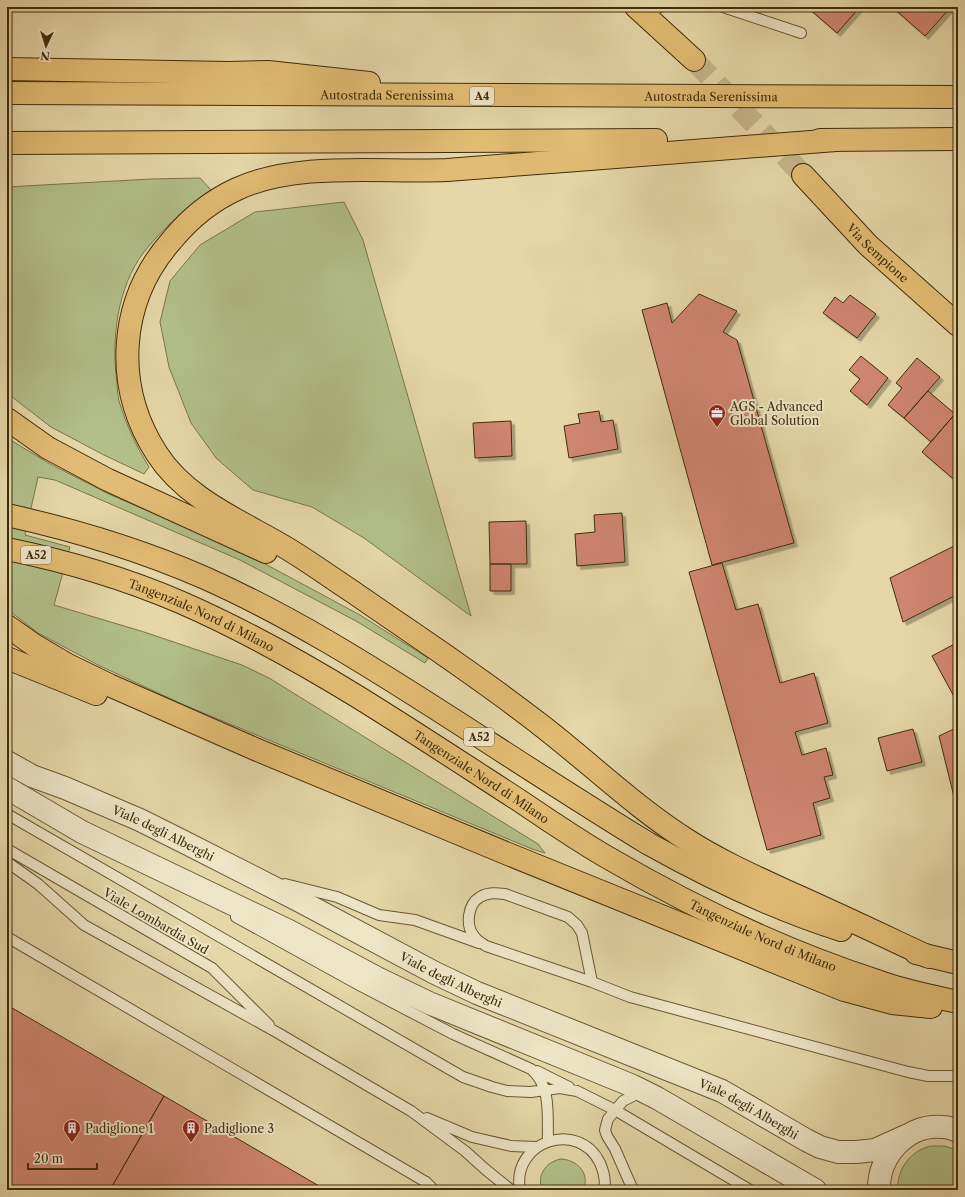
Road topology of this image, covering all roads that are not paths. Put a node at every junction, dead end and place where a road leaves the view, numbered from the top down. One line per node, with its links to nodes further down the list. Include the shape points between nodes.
1 (723, 7): 3 (lane)
2 (647, 10): 4 (main road)
3 (801, 33)
4 (694, 60)
5 (7, 69): 7 (main road, A4, via 268,72)
6 (7, 93): 7 (main road, Autostrada Serenissima / A4)
7 (484, 96): 8 (main road, Autostrada Serenissima / A4)
8 (958, 97)
9 (958, 139): 10 (main road)
10 (836, 140): 11 (main road); 18 (main road, via 445,170 318,171 279,176 252,183 211,203 195,215 168,244 153,263 140,289 131,318 128,342 127,362 133,400 157,454 181,482 199,496 286,547)
11 (7, 143)
12 (803, 175): 13 (main road, Via Sempione, via 868,245)
13 (958, 325)
14 (7, 419): 18 (main road, via 48,448 96,474 262,550 351,596)
15 (7, 515): 30 (main road, A52, via 109,542 150,556 253,601 345,651 604,817 693,869 786,910)
16 (7, 549): 33 (main road, Tangenziale Nord di Milano / A52, via 66,562 179,601 270,646 364,701 602,855 661,888 720,918 815,959 882,983)
17 (7, 626): 20 (main road, via 34,645 109,686)
18 (414, 634): 30 (main road, via 545,728 631,800 688,841 752,876)
19 (7, 658): 20 (main road, via 104,697)
20 (255, 750): 34 (main road, via 844,990 892,1003)
21 (7, 762): 27 (street, Viale degli Alberghi, via 32,776 140,820)
22 (7, 788): 24 (street)
23 (7, 814): 38 (lane, via 462,1077 507,1091)
24 (82, 832): 36 (lane, via 367,989 453,1034); 40 (street, via 289,931 429,1003 604,1073)
25 (7, 849): 35 (lane, Viale Lombardia Sud, via 212,968)
26 (7, 862): 35 (lane, Viale Lombardia Sud, via 38,884 84,926)
27 (251, 876): 29 (lane, via 337,897 379,915 415,920); 44 (street, Viale degli Alberghi, via 442,977 511,1008 722,1091 820,1147 838,1152 875,1150)
28 (7, 937): 48 (lane, via 426,1182)
29 (486, 946): 32 (lane); 32 (lane, via 470,930 471,907 480,897 487,894 505,894 568,917 577,925 582,933)
30 (929, 957): 31 (main road, A52)
31 (958, 963)
32 (592, 982): 37 (lane, via 630,997 908,1072 928,1076)
33 (958, 1002)
34 (958, 1010)
35 (278, 1033): 42 (lane, Viale Lombardia Sud)
36 (531, 1069): 38 (lane, via 538,1074); 39 (lane)
37 (958, 1076)
38 (545, 1090): 39 (lane, via 560,1088); 45 (lane)
39 (577, 1091): 41 (lane)
40 (657, 1098): 41 (lane, via 635,1095 623,1101); 53 (street)
41 (615, 1110): 51 (lane, via 608,1119 605,1130); 52 (lane)
42 (411, 1111): 46 (lane, Viale Lombardia Sud, via 472,1137 511,1146); 49 (lane, Viale Lombardia Sud, via 465,1151)
43 (953, 1128): 44 (street, Viale degli Alberghi, via 924,1128)
44 (906, 1136): 54 (street, via 893,1147 883,1164 878,1180)
45 (548, 1141): 46 (lane); 47 (lane, via 576,1141 588,1148 597,1157 603,1170)
46 (536, 1147): 50 (lane, via 521,1168)
47 (606, 1188)
48 (434, 1190)
49 (511, 1190)
50 (520, 1190)
51 (633, 1190)
52 (750, 1190)
53 (815, 1190)
54 (879, 1190)

